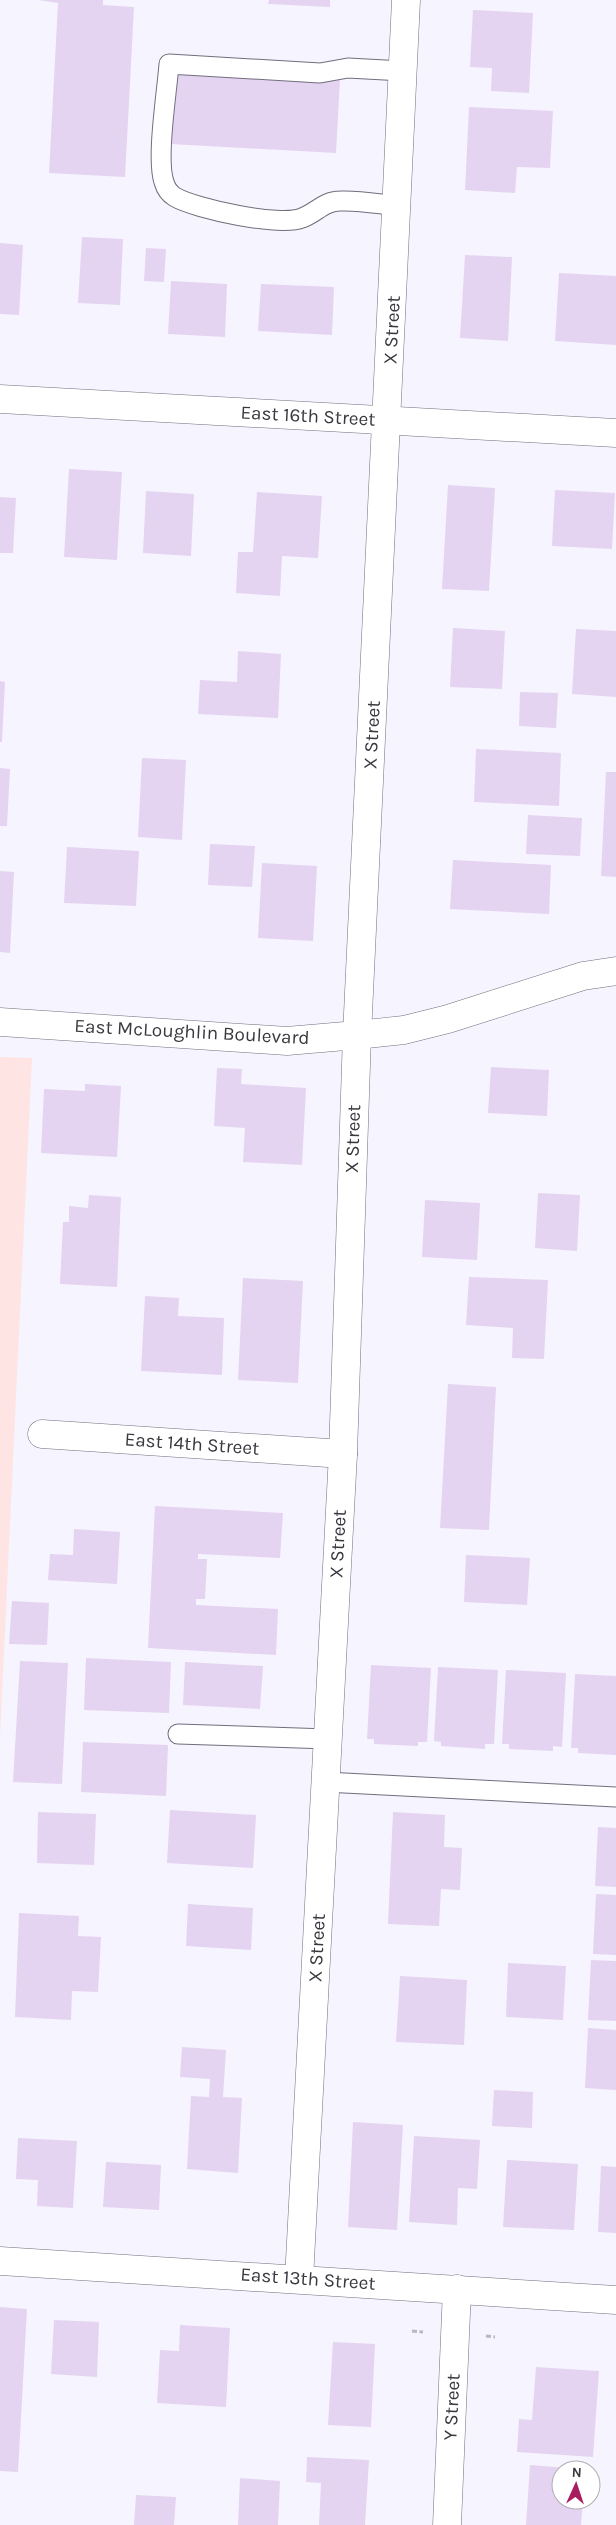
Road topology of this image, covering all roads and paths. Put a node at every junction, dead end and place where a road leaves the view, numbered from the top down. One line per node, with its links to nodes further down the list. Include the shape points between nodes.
1 (406, 0): 2 (street, X Street)
2 (403, 71): 3 (street, X Street); 3 (lane, via 348,68 320,73 169,64 161,162 163,180 174,196 238,216 285,220 302,218 325,204 338,201)
3 (397, 206): 5 (street, X Street)
4 (0, 400): 5 (street, East 16th Street)
5 (388, 421): 6 (street, East 16th Street); 9 (street, X Street)
6 (616, 433)
7 (616, 970): 9 (street, East McLoughlin Boulevard, via 583,976 404,1030)
8 (0, 1022): 9 (street, East McLoughlin Boulevard, via 288,1041)
9 (356, 1035): 11 (street, X Street)
10 (42, 1434): 11 (street, East 14th Street)
11 (343, 1454): 13 (street, X Street)
12 (178, 1734): 13 (lane)
13 (328, 1739): 14 (street, X Street)
14 (325, 1782): 15 (lane); 17 (street, X Street)
15 (616, 1797)
16 (0, 2261): 17 (street, East 13th Street)
17 (299, 2278): 18 (street, East 13th Street)
18 (457, 2289): 19 (street, East 13th Street); 22 (street, Y Street)
19 (616, 2300)
20 (412, 2331): 21 (path)
21 (424, 2332)
22 (447, 2525)

